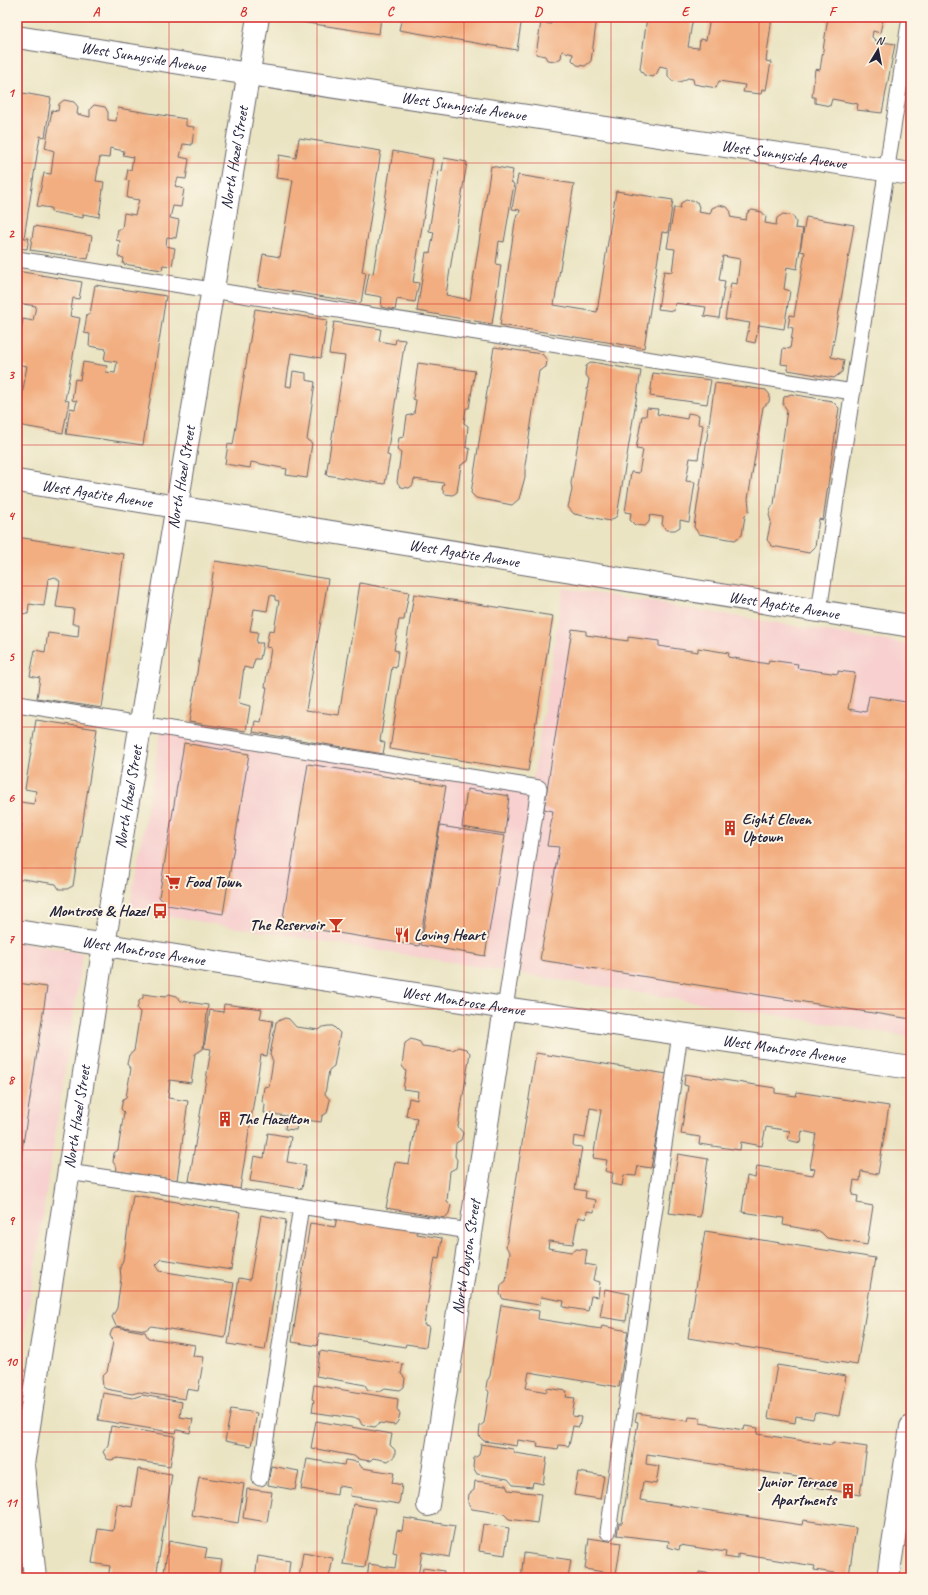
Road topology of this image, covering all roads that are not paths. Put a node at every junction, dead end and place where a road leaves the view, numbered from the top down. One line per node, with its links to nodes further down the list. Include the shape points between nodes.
1 (258, 17): 4 (street, North Hazel Street)
2 (910, 17): 5 (lane)
3 (17, 36): 4 (street, West Sunnyside Avenue)
4 (248, 74): 5 (street, West Sunnyside Avenue); 8 (street, North Hazel Street)
5 (887, 170): 6 (street, West Sunnyside Avenue); 9 (lane)
6 (911, 174)
7 (17, 259): 8 (lane)
8 (212, 291): 9 (lane); 11 (street, North Hazel Street)
9 (853, 392): 12 (lane)
10 (17, 481): 11 (street, West Agatite Avenue)
11 (176, 506): 12 (street, West Agatite Avenue); 15 (street, North Hazel Street)
12 (819, 611): 13 (street, West Agatite Avenue)
13 (911, 626)
14 (17, 704): 15 (lane)
15 (140, 723): 17 (street, North Hazel Street); 18 (lane, via 539,788)
16 (17, 931): 17 (street, West Montrose Avenue)
17 (104, 945): 18 (street, West Montrose Avenue); 21 (street, North Hazel Street)
18 (505, 1008): 19 (street, West Montrose Avenue); 23 (street, North Dayton Street)
19 (680, 1034): 20 (street, West Montrose Avenue); 29 (lane)
20 (911, 1068)
21 (68, 1172): 22 (lane); 25 (street, North Hazel Street)
22 (300, 1206): 23 (lane); 26 (lane)
23 (470, 1231): 28 (street, North Dayton Street)
24 (911, 1427): 27 (street)
25 (20, 1466): 30 (street, North Hazel Street)
26 (260, 1478)
27 (906, 1501): 31 (street)
28 (428, 1505)
29 (608, 1532)
30 (35, 1578)
31 (888, 1578)

